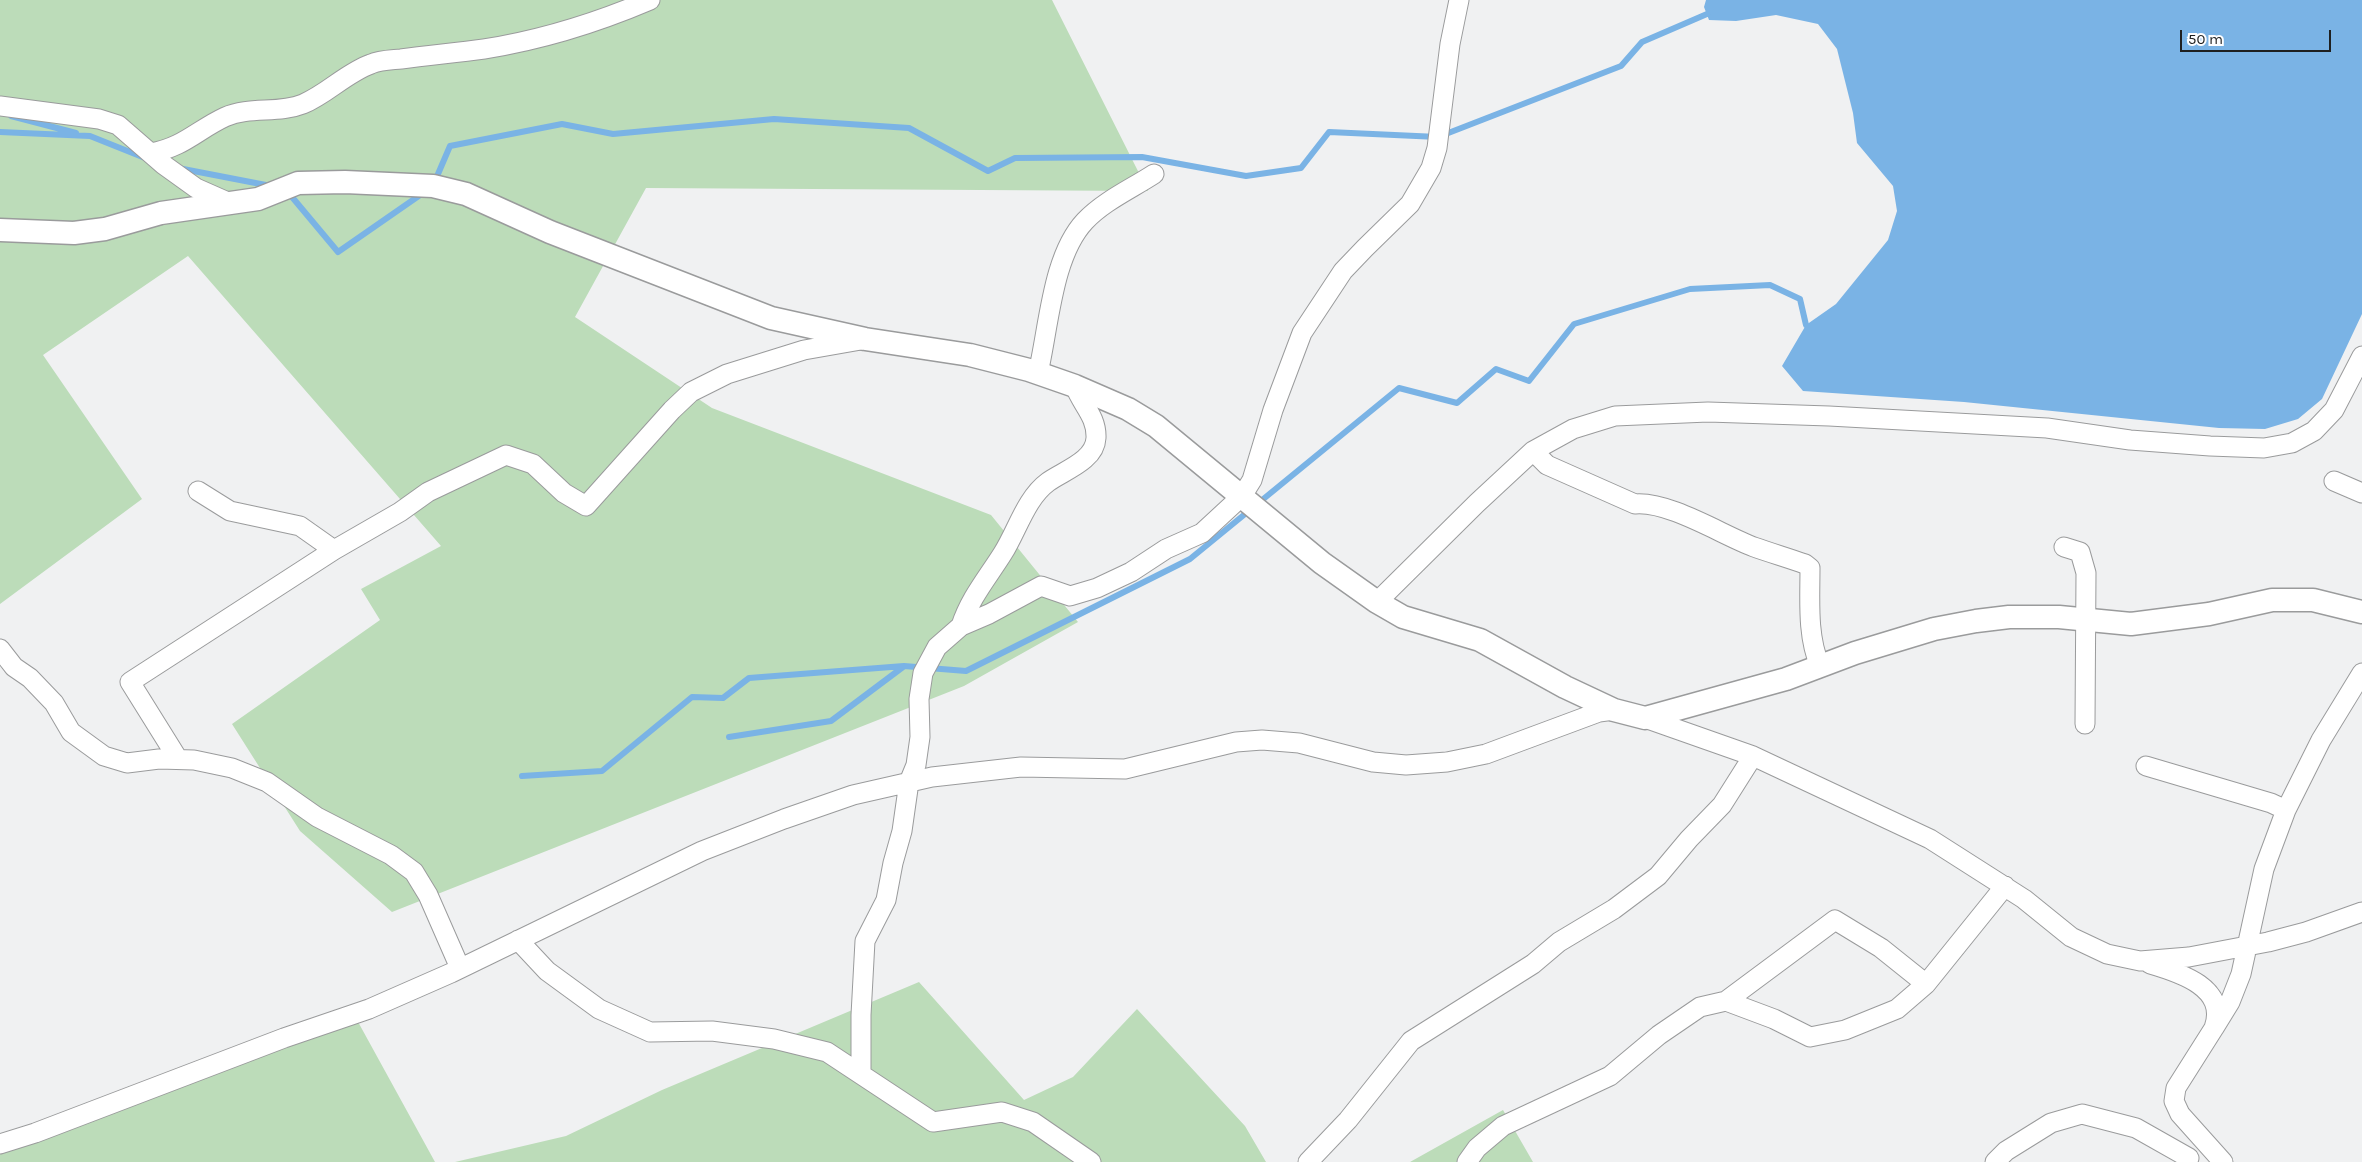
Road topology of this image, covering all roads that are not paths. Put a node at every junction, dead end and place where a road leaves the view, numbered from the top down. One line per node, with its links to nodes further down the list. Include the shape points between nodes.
1 (650, 0): 4 (street, via 565,32 528,42 372,63 302,104 227,116 189,140)
2 (1459, 0): 16 (street, via 1437,148 1431,168 1410,204 1343,272 1302,333 1273,410 1252,480)
3 (0, 106): 4 (street, via 99,119 118,125)
4 (151, 153): 6 (street, via 196,188)
5 (1154, 174): 10 (street, via 1106,203 1084,222 1068,246)
6 (230, 203): 7 (street, via 161,213 105,229 74,233); 8 (street, via 258,199 298,183 414,184 445,188 771,318)
7 (0, 230)
8 (865, 339): 10 (street, via 970,355); 18 (street, via 804,350 727,374 691,392 586,506 564,493 533,464 506,455 428,492)
9 (2362, 356): 12 (street, via 2334,410 2314,430 2292,443 2264,448 2130,440 2047,428 1708,412 1616,416 1573,429)
10 (1038, 373): 11 (street)
11 (1074, 386): 16 (street, via 1128,409 1156,426); 22 (street, via 1094,417 1097,439 1087,458 1047,483 1030,503 1003,553 967,607)
12 (1533, 451): 19 (street); 24 (street, via 1547,465 1636,504 1651,504 1753,547 1805,564 1810,568 1810,619)
13 (2334, 481): 15 (street)
14 (198, 491): 18 (street, via 230,511 300,526)
15 (2362, 493)
16 (1242, 496): 19 (street, via 1322,563); 22 (street, via 1202,533 1166,549 1131,572 1097,588 1070,596 1041,586)
17 (2064, 546): 21 (street, via 2080,552 2086,573)
18 (334, 550): 30 (street, via 130,682)
19 (1377, 602): 26 (street, via 1403,616 1502,650 1528,668)
20 (2362, 612): 21 (street, via 2313,600 2272,600 2209,614 2131,624)
21 (2085, 620): 24 (street, via 2009,617 1968,622 1934,629); 28 (street)
22 (961, 626): 32 (street, via 937,647 923,673 920,737 916,766)
23 (0, 650): 30 (street, via 54,703 71,732 104,756 127,763)
24 (1820, 666): 27 (street, via 1786,679)
25 (2362, 673): 33 (street, via 2320,740)
26 (1614, 710): 27 (street); 32 (street, via 1599,712 1486,754 1447,762 1406,765 1373,762 1299,743 1262,740 1236,742 1126,769 1021,767)
27 (1645, 718): 29 (street)
28 (2085, 724)
29 (1753, 756): 34 (street, via 1930,839); 47 (street, via 1722,805 1658,876 1614,909 1559,942 1533,964 1411,1041 1348,1120)
30 (178, 760): 39 (street, via 232,768 267,782 317,817 391,855 414,872 428,895)
31 (2146, 766): 33 (street)
32 (909, 782): 36 (street, via 835,801 702,851); 43 (street, via 902,831 886,900 865,942 860,1015)
33 (2286, 810): 37 (street, via 2264,869)
34 (2005, 886): 38 (street, via 2071,937 2107,954); 40 (street)
35 (2362, 912): 37 (street, via 2306,932)
36 (518, 940): 39 (street); 43 (street, via 547,971 599,1009 650,1032 712,1031 774,1039 827,1052)
37 (2247, 946): 38 (street, via 2189,957); 42 (street, via 2230,1002)
38 (2140, 961): 42 (street, via 2184,975 2202,986 2218,1008)
39 (460, 968): 44 (street, via 369,1009)
40 (1926, 984): 41 (street, via 1897,1009 1845,1030 1810,1037); 41 (street, via 1881,948 1835,920)
41 (1726, 1001): 48 (street, via 1700,1007 1659,1035 1610,1076 1503,1126 1477,1148)
42 (2214, 1028): 51 (street, via 2176,1088 2174,1101 2180,1114)
43 (861, 1074): 46 (street, via 933,1122 1002,1112 1034,1122)
44 (0, 1144)
45 (2187, 1160): 49 (street, via 2136,1128 2082,1114 2052,1123 2006,1151); 50 (street, via 2205,1158)
46 (1091, 1162)
47 (1308, 1162)
48 (1468, 1162)
49 (1995, 1162)
50 (2216, 1162)
51 (2222, 1162)

